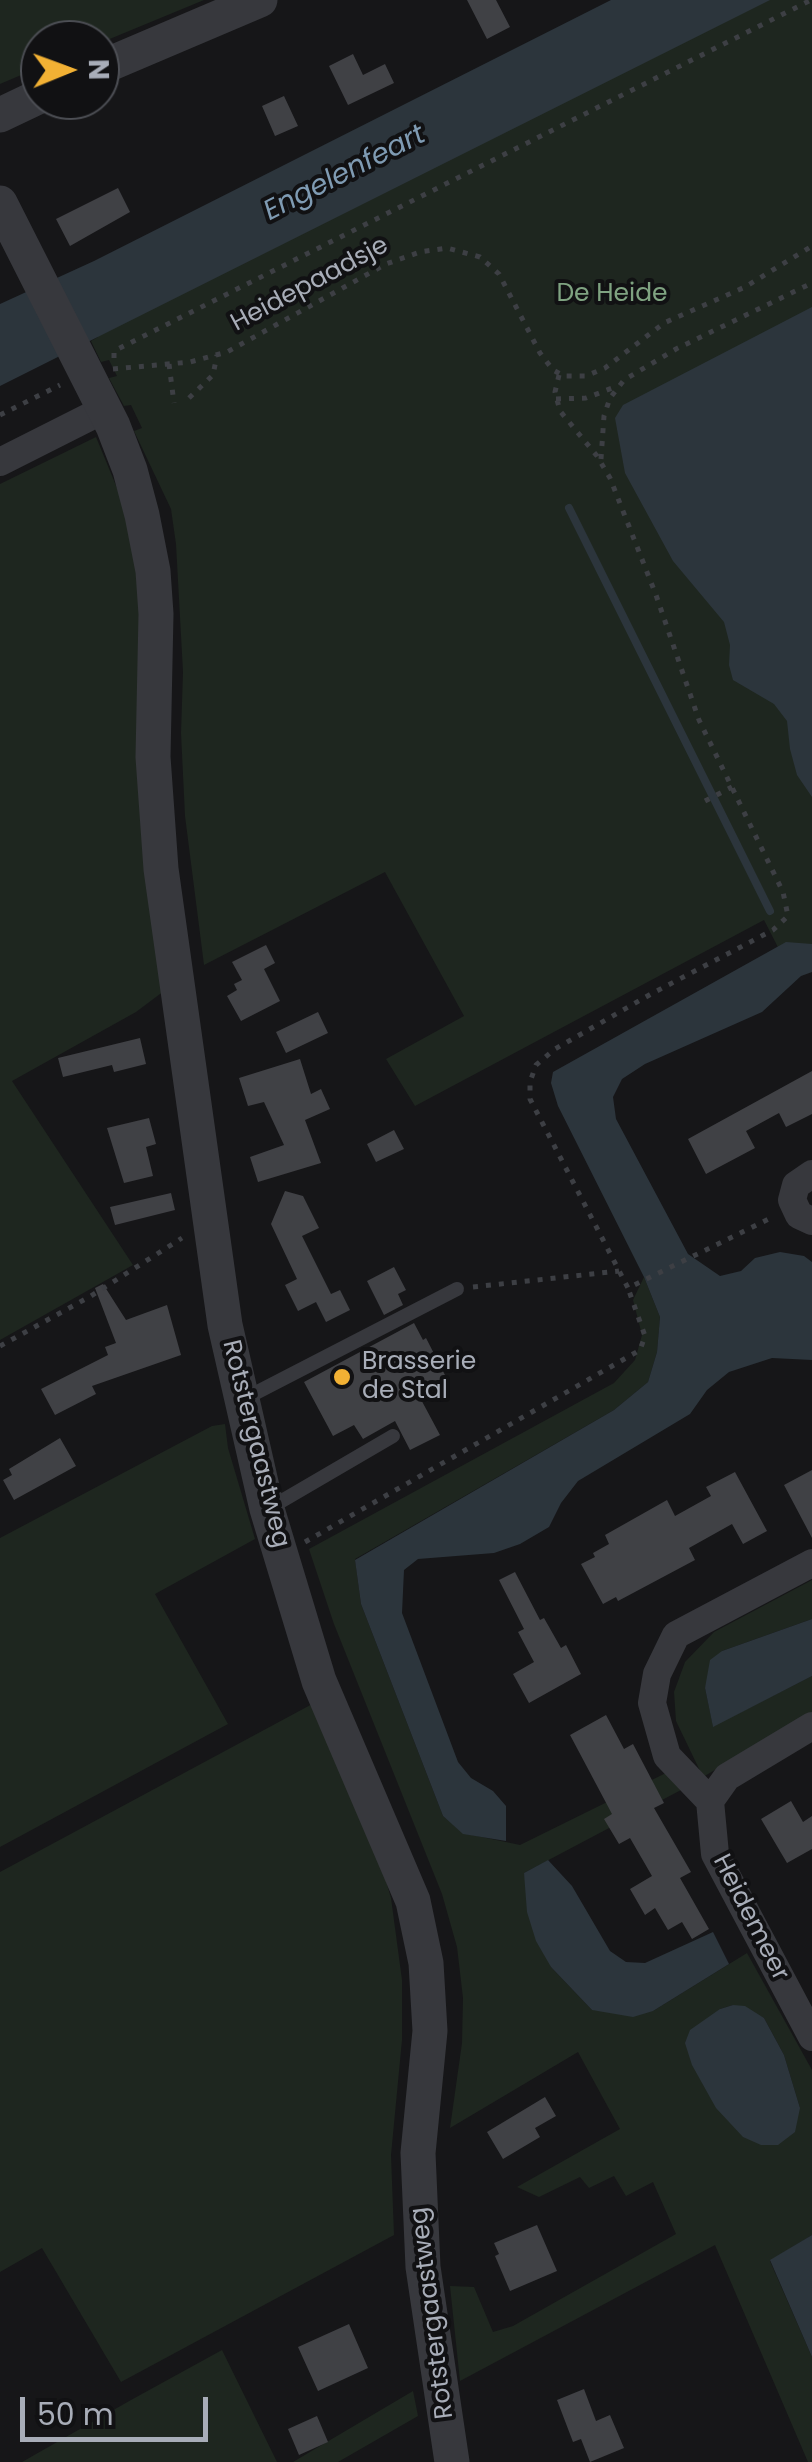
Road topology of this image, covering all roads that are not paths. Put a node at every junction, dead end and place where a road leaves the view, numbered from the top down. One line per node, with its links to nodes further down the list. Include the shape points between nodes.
1 (245, 3): 2 (street)
2 (120, 59)
3 (0, 203): 4 (street, Rotstergaastweg, via 94,367)
4 (104, 410): 5 (street); 9 (street, Rotstergaastweg, via 130,470 152,571 161,870 225,1325)
5 (0, 462)
6 (812, 1174): 7 (street, via 796,1185 792,1200)
7 (803, 1214)
8 (457, 1289): 9 (lane)
9 (242, 1400): 11 (street, Rotstergaastweg)
10 (393, 1436): 11 (lane)
11 (267, 1509): 16 (street, Rotstergaastweg, via 319,1681 413,1901 426,1963 430,2031 418,2153 422,2267)
12 (812, 1562): 14 (street, via 676,1636 657,1674 652,1703 668,1756)
13 (812, 1726): 14 (street, via 728,1778)
14 (710, 1801): 15 (street, Heidemeer, via 715,1854)
15 (812, 2036)
16 (452, 2462)

